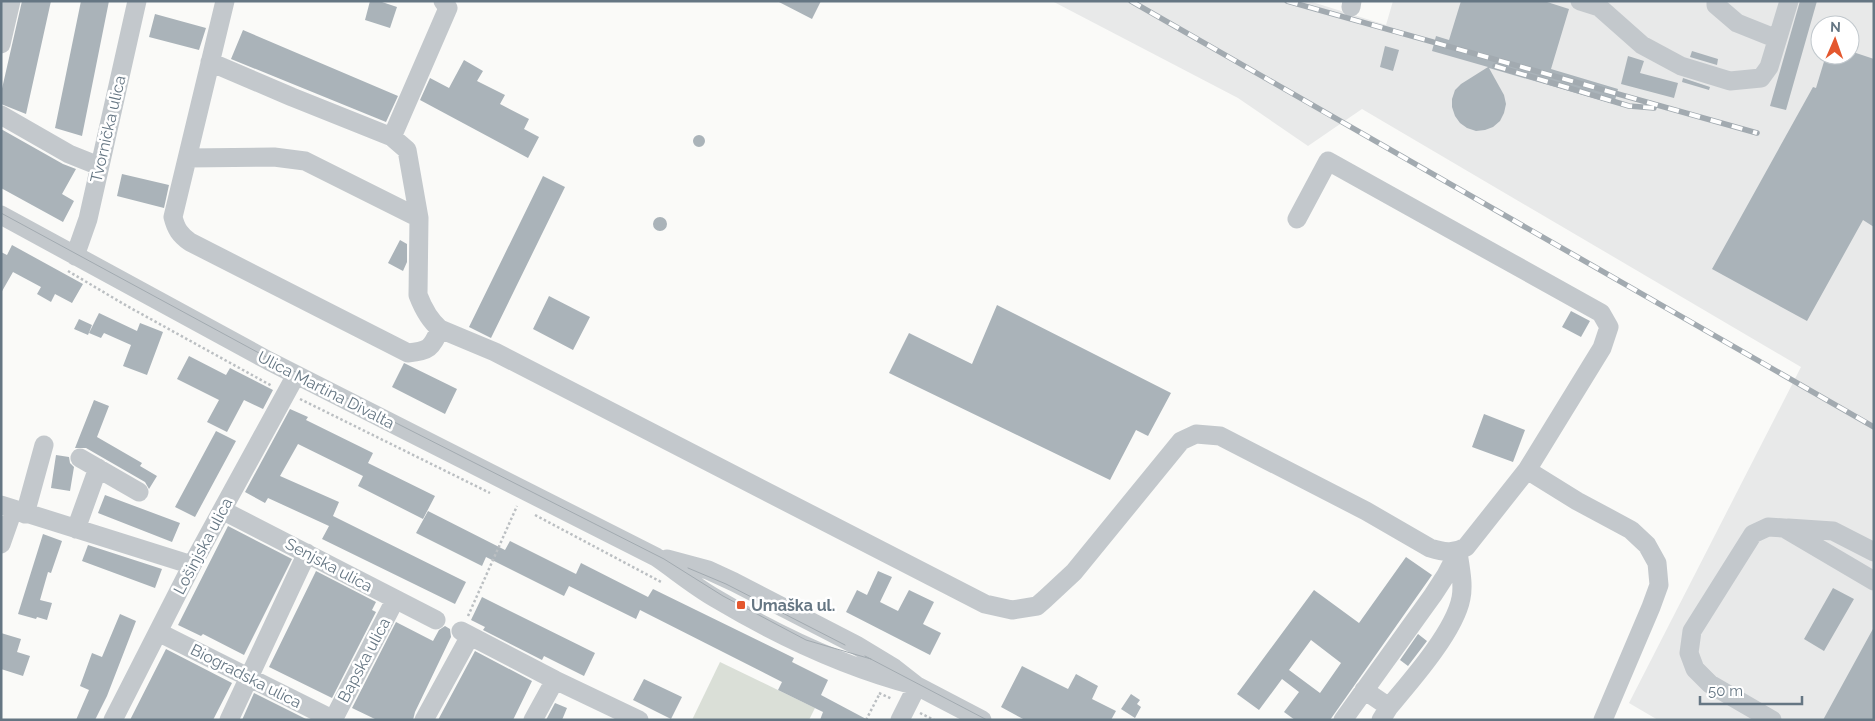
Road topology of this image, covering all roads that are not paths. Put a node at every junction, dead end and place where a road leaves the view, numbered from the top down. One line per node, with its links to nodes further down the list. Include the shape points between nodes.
1 (11, 1): 9 (street)
2 (137, 1): 14 (street, Tvornička ulica)
3 (225, 1): 10 (street)
4 (443, 1): 12 (street, via 448,8)
5 (1580, 1): 8 (street, via 1599,7 1642,45 1681,66 1730,81 1760,78 1769,66)
6 (1716, 1): 8 (street, via 1716,5 1737,23)
7 (1789, 1): 8 (street)
8 (1777, 40)
9 (1, 44)
10 (210, 62): 12 (street); 13 (street)
11 (1, 115): 14 (street, via 69,154)
12 (392, 138): 16 (street, via 407,150)
13 (188, 158): 16 (street, via 274,157 305,161); 19 (street, via 173,217 183,238 408,353 424,352 432,345)
14 (99, 166): 18 (street, Tvornička ulica, via 88,219)
15 (1, 215): 18 (street, Ulica Martina Divalta)
16 (419, 218): 19 (street, via 418,295 429,318)
17 (1297, 218): 24 (street, via 1328,161 1601,314 1610,327 1602,348)
18 (71, 264): 20 (street, Ulica Martina Divalta)
19 (440, 329): 31 (street, via 495,352 985,604 1012,610 1036,606 1074,572 1182,441 1196,434 1220,436 1366,511 1430,548)
20 (296, 375): 27 (street, Lošinjska ulica); 41 (street, Ulica Martina Divalta, via 656,556 708,570 734,582 856,645)
21 (44, 445): 26 (street)
22 (80, 458): 23 (street)
23 (98, 468): 25 (street); 29 (street)
24 (1527, 470): 31 (street, via 1466,547); 54 (street, via 1631,530 1648,545 1657,562 1659,585)
25 (139, 492)
26 (13, 510): 29 (street); 30 (street)
27 (222, 510): 33 (street, Senjska ulica); 34 (street, Lošinjska ulica)
28 (1784, 528): 32 (street, via 1833,531); 35 (street); 55 (street, via 1768,528 1753,534 1692,631 1689,654 1695,669 1710,684)
29 (76, 529): 34 (street)
30 (1, 544)
31 (1458, 552): 42 (street, via 1433,595); 44 (street, via 1462,587 1452,623)
32 (1874, 552)
33 (307, 553): 36 (street, Senjska ulica); 39 (street)
34 (192, 565): 38 (street, Lošinjska ulica)
35 (1874, 581)
36 (396, 600): 37 (street, Senjska ulica); 48 (street, Bapska ulica)
37 (436, 620)
38 (158, 632): 39 (street, Biogradska ulica); 46 (street, Lošinjska ulica)
39 (249, 677): 47 (street); 48 (street, Biogradska ulica)
40 (555, 680): 45 (street); 49 (street, via 466,634); 50 (street)
41 (917, 686): 43 (street); 52 (street, Ulica Martina Divalta)
42 (1364, 690): 44 (street); 53 (street)
43 (903, 713)
44 (1385, 714)
45 (619, 715): 51 (street)
46 (113, 720)
47 (229, 720)
48 (333, 720)
49 (424, 720)
50 (533, 720)
51 (639, 720)
52 (982, 720)
53 (1343, 720)
54 (1603, 720)
55 (1772, 720)

